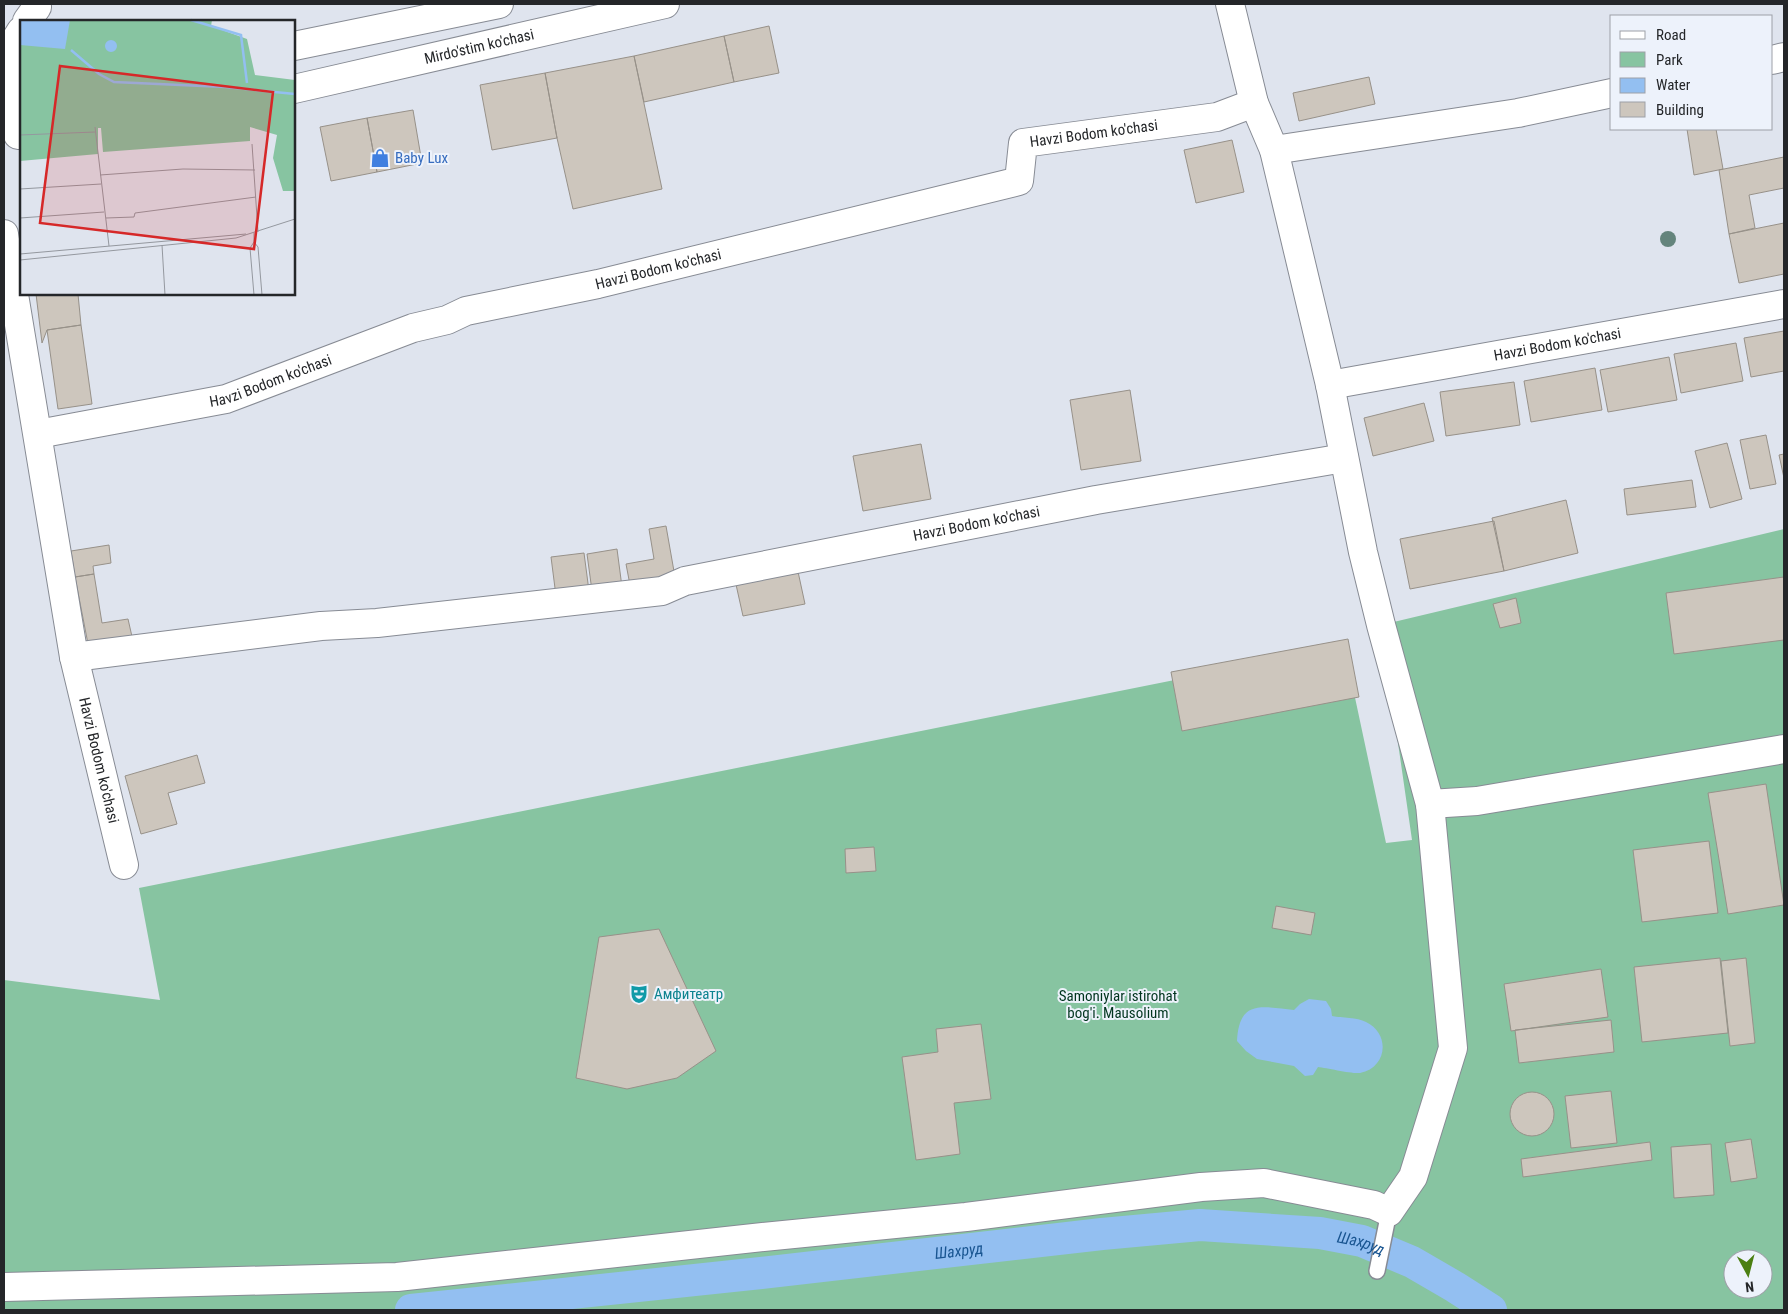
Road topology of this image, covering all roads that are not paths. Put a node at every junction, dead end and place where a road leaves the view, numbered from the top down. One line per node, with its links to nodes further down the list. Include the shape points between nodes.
1 (36, 4): 5 (street)
2 (499, 4): 7 (street)
3 (665, 4): 9 (street, Mirdo'stim ko'chasi)
4 (1230, 4): 11 (street)
5 (28, 20)
6 (20, 32): 8 (street)
7 (295, 46)
8 (5, 54): 12 (street)
9 (295, 89)
10 (1610, 94): 13 (street, via 1518,113)
11 (1254, 103): 13 (street); 17 (street, Havzi Bodom ko'chasi, via 1217,117 1023,143 1019,181 598,284 466,311 226,399)
12 (14, 136)
13 (1274, 150): 16 (street)
14 (4, 234): 17 (street, Havzi Bodom ko'chasi)
15 (1784, 304): 16 (street, Havzi Bodom ko'chasi)
16 (1330, 385): 18 (street)
17 (38, 434): 19 (street, Havzi Bodom ko'chasi)
18 (1344, 458): 19 (street, Havzi Bodom ko'chasi, via 1077,504 685,580 662,590 377,624 321,626); 21 (street, via 1381,625)
19 (74, 657): 22 (street, Havzi Bodom ko'chasi)
20 (1784, 750): 21 (street, via 1477,801)
21 (1430, 804): 23 (street, via 1453,1048 1413,1177)
22 (124, 865)
23 (1386, 1225): 24 (lane); 25 (street, via 1374,1204 1264,1183 397,1276)
24 (1378, 1266)
25 (4, 1287)

